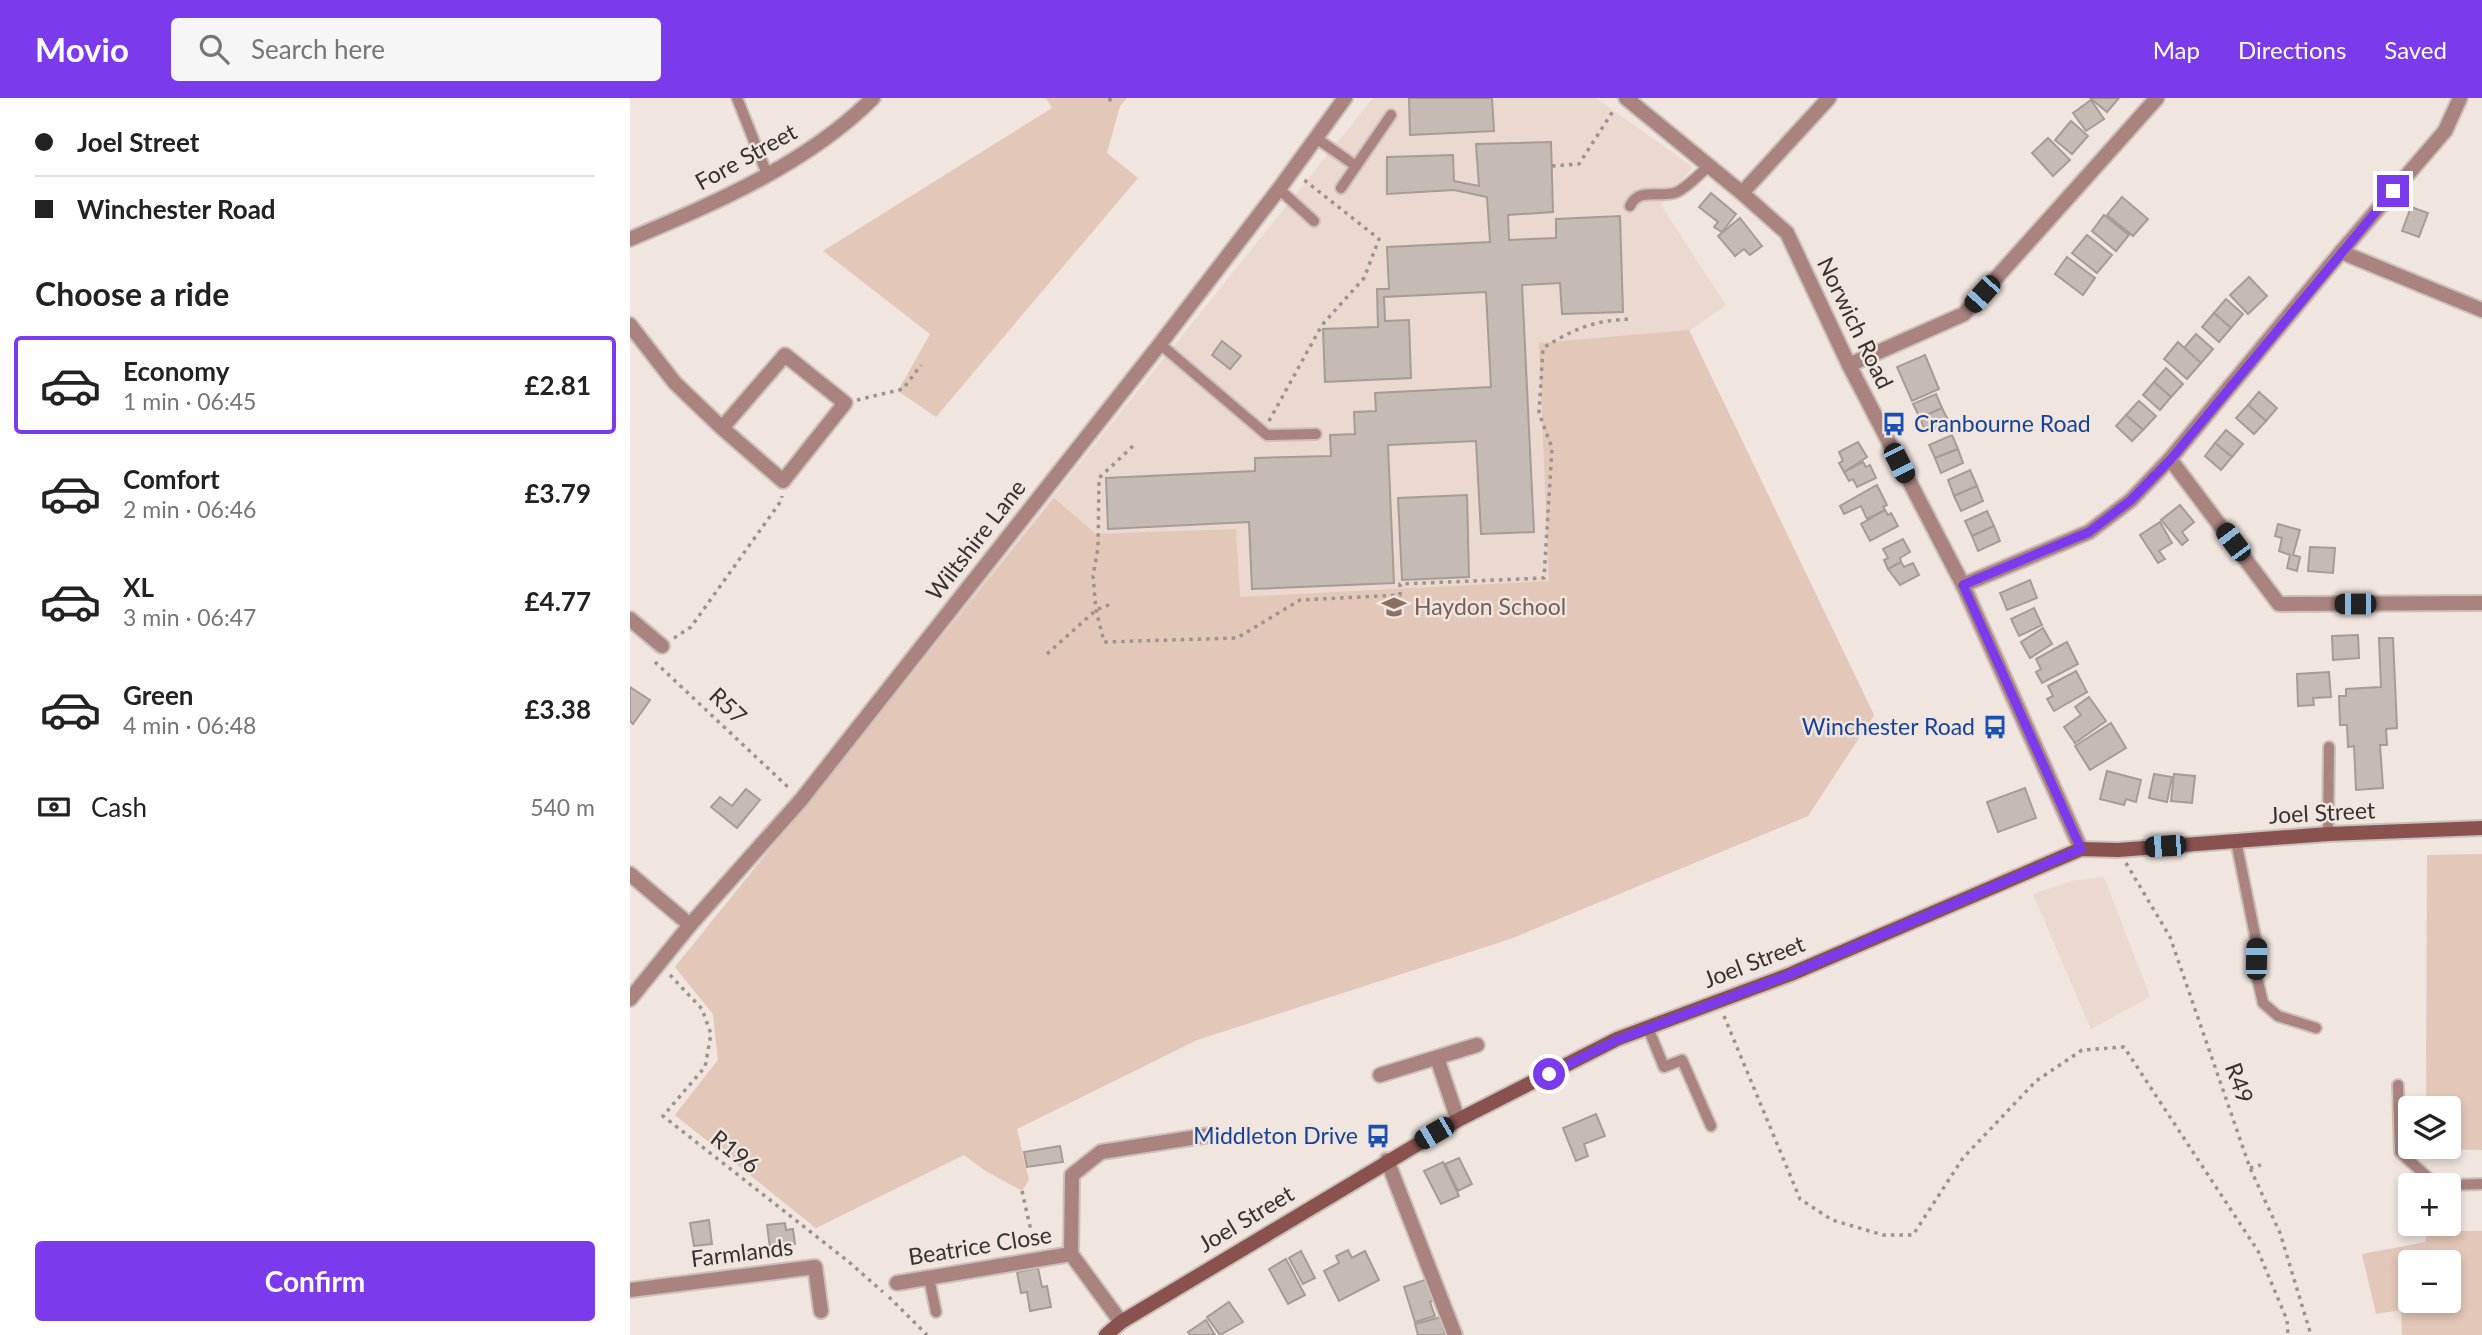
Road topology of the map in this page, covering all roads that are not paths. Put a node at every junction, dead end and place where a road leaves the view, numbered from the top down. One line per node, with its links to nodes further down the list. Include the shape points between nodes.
1 (737, 98): 12 (lane)
2 (873, 98): 12 (street, Fore Street, via 830,136)
3 (1345, 98): 9 (street, Wiltshire Lane)
4 (1624, 98): 11 (street, Norwich Road)
5 (1829, 98): 15 (street)
6 (2157, 98): 23 (street, via 1964,314)
7 (2460, 98): 19 (street, via 2445,131)
8 (1391, 115): 10 (lane)
9 (1316, 138): 10 (lane); 14 (street, Wiltshire Lane)
10 (1356, 166): 13 (lane)
11 (1709, 166): 15 (street, Norwich Road); 16 (lane, via 1677,193 1639,196)
12 (767, 174): 18 (street, Fore Street)
13 (1341, 188)
14 (1279, 189): 17 (lane); 22 (street, Wiltshire Lane)
15 (1742, 193): 23 (street, Norwich Road, via 1787,233)
16 (1630, 206)
17 (1314, 220)
18 (630, 239)
19 (2341, 252): 20 (street); 26 (street)
20 (2482, 310)
21 (630, 325): 24 (street, via 675,383)
22 (1160, 344): 25 (lane, via 1268,435); 37 (street, Wiltshire Lane, via 801,800)
23 (1849, 365): 27 (street, Norwich Road)
24 (722, 428): 24 (street, via 785,355 845,403 783,481)
25 (1316, 434)
26 (2171, 459): 27 (street, via 2131,500 2089,532); 28 (street, via 2279,604)
27 (1963, 585): 35 (street, Norwich Road)
28 (2482, 603)
29 (630, 620): 30 (street)
30 (662, 646)
31 (2329, 747): 33 (lane)
32 (2482, 828): 33 (main road, Joel Street)
33 (2328, 834): 34 (main road, Joel Street)
34 (2236, 841): 35 (main road, Joel Street); 40 (lane, via 2257,945 2256,973 2263,1003 2278,1016)
35 (2081, 849): 39 (main road, Joel Street, via 1791,974)
36 (630, 874): 37 (street)
37 (690, 925): 38 (street, Wiltshire Lane)
38 (630, 999)
39 (1648, 1027): 45 (main road, Joel Street); 46 (lane, via 1664,1067 1682,1060)
40 (2316, 1028)
41 (1477, 1045): 42 (street)
42 (1437, 1058): 43 (street); 45 (street)
43 (1380, 1075)
44 (2398, 1085): 49 (lane, via 2400,1152)
45 (1458, 1120): 48 (main road, Joel Street)
46 (1711, 1126)
47 (1210, 1135): 52 (street, via 1101,1152 1072,1175)
48 (1388, 1160): 58 (main road, Joel Street); 60 (street)
49 (2423, 1173)
50 (2482, 1184): 51 (lane)
51 (2461, 1185)
52 (1071, 1254): 53 (street, Beatrice Close); 58 (street)
53 (929, 1278): 54 (street, Beatrice Close); 57 (lane)
54 (897, 1283)
55 (630, 1290): 56 (street, Farmlands, via 815,1268)
56 (821, 1311)
57 (936, 1312)
58 (1121, 1322): 59 (main road, Joel Street)
59 (1106, 1335)
60 (1455, 1335)

